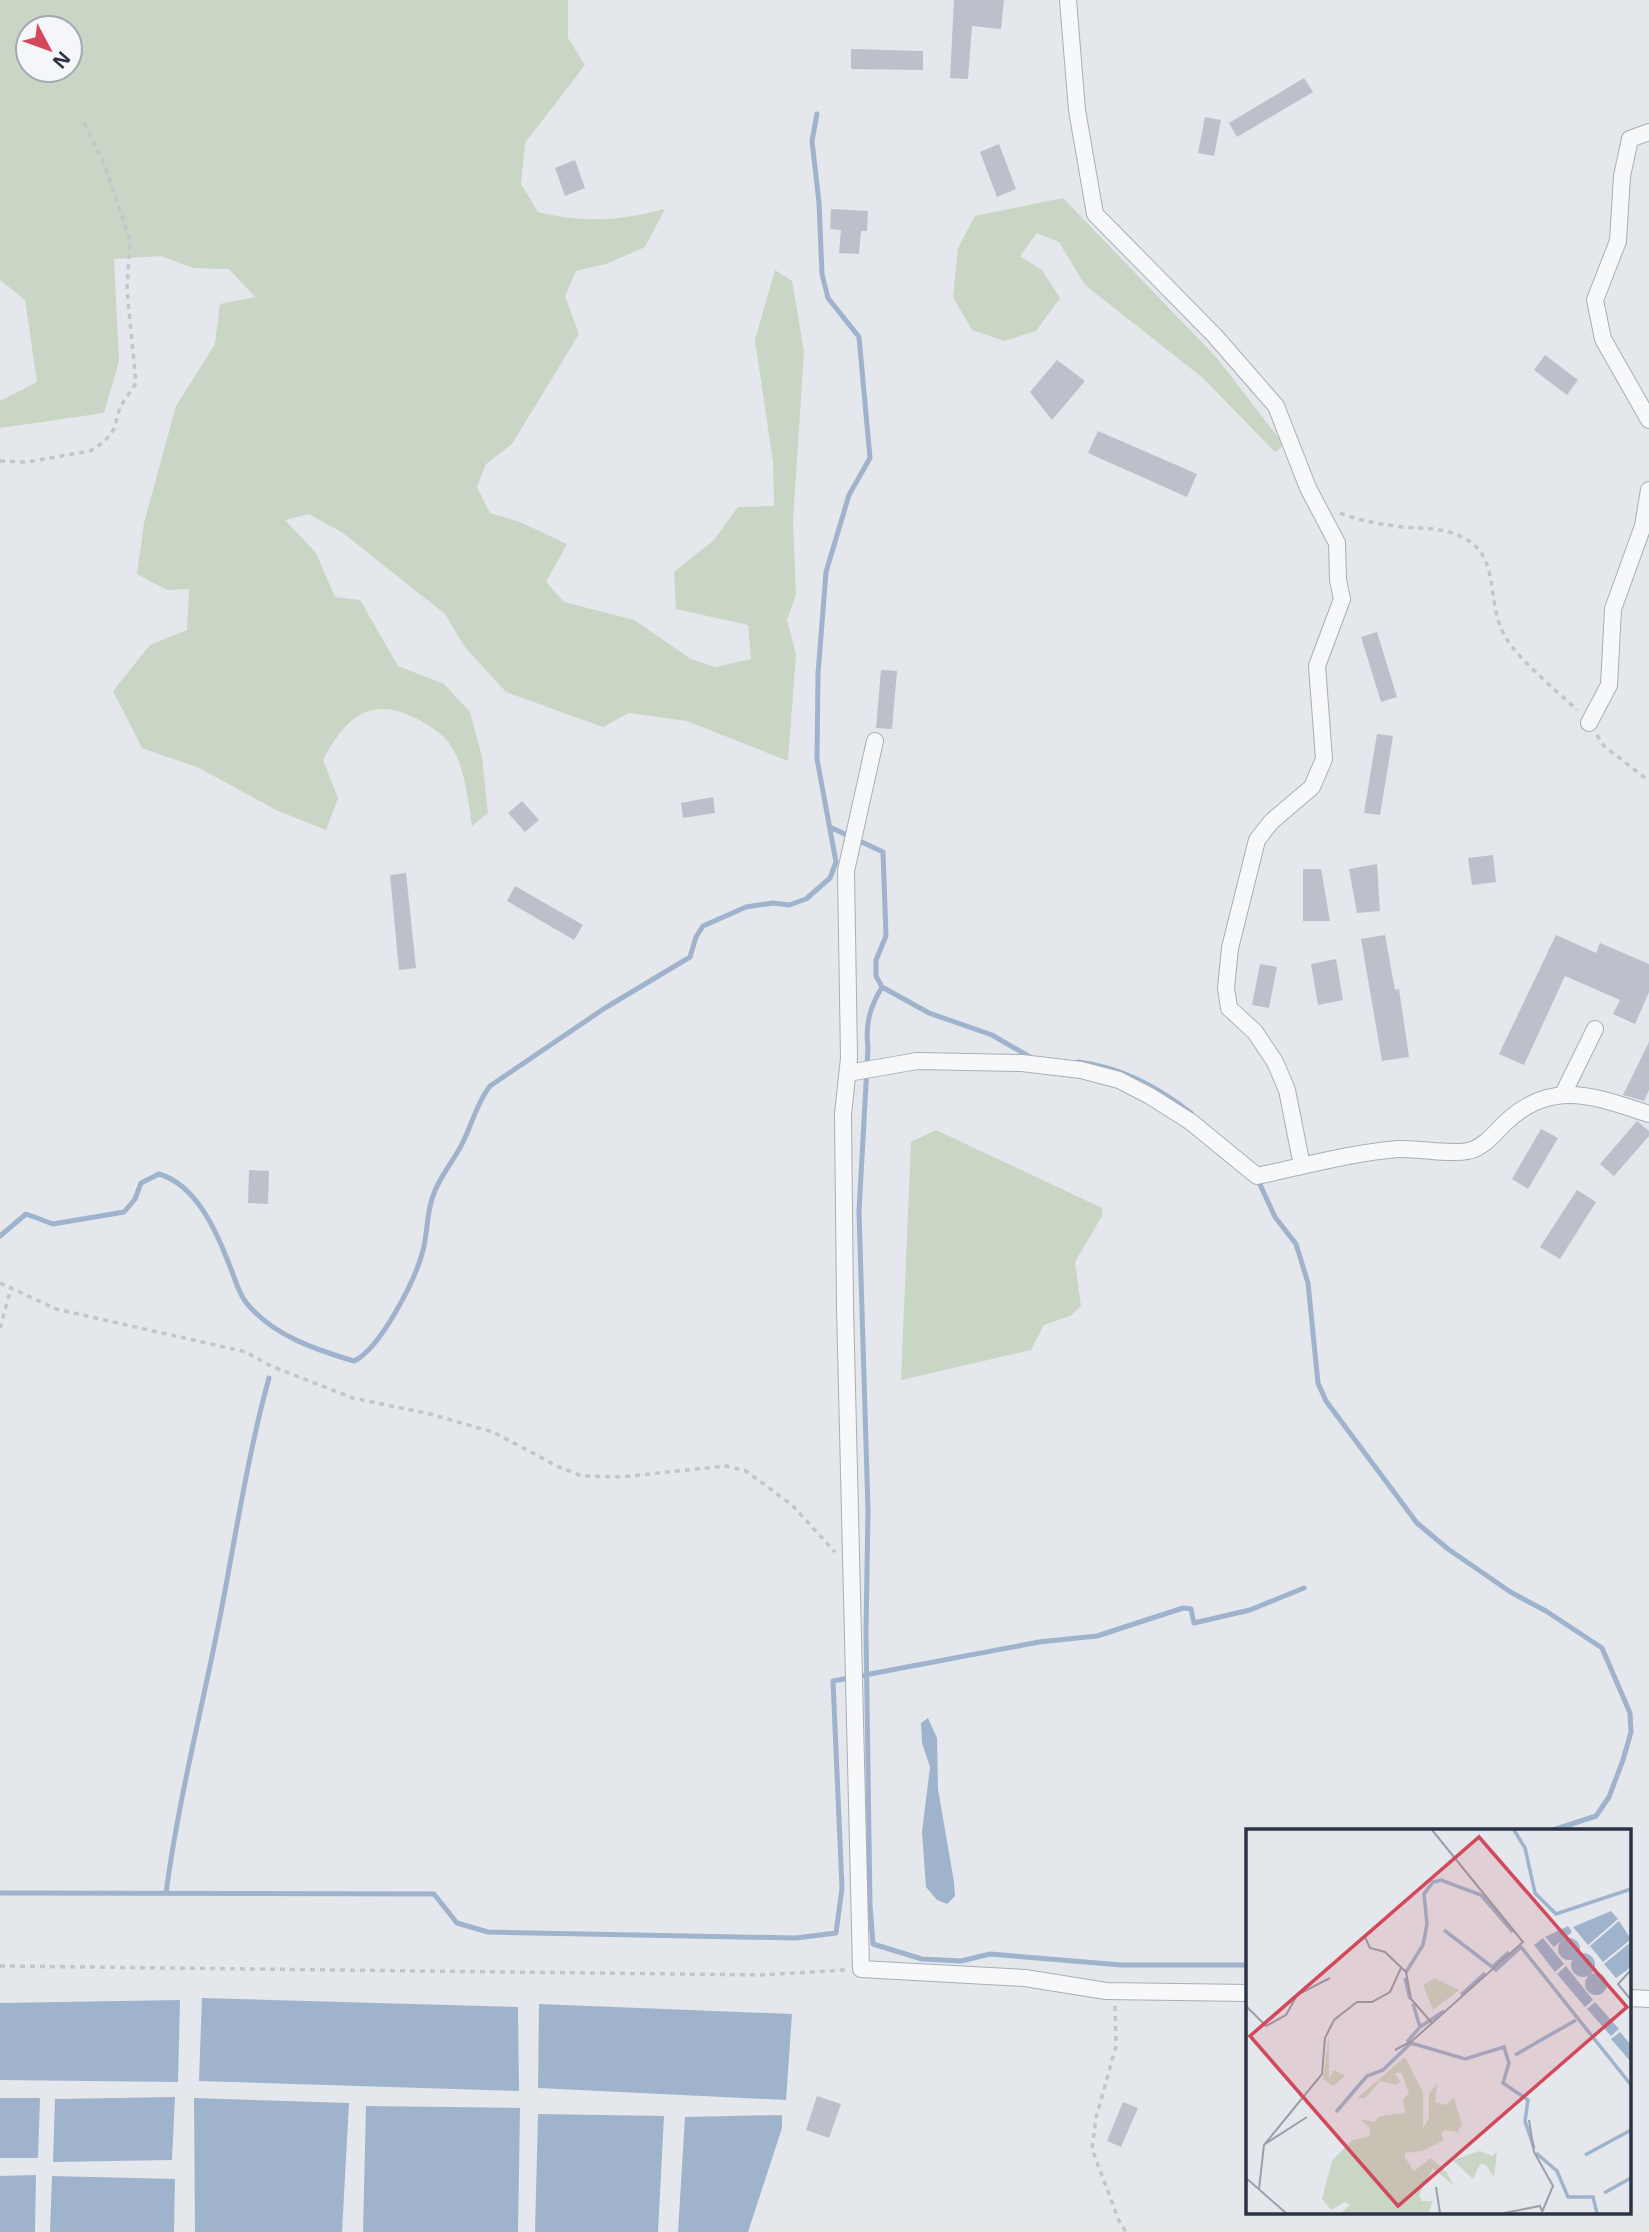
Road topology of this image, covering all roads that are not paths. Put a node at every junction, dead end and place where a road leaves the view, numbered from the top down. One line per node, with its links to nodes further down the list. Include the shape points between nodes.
1 (1068, 0): 11 (street, via 1077,110 1095,214 1215,336 1276,406 1338,543 1342,599 1317,666 1324,759 1311,787 1257,840 1230,948 1226,988 1229,1008 1255,1032 1287,1090)
2 (1649, 132): 3 (street, via 1630,139 1622,176 1618,241 1595,300 1603,339)
3 (1649, 420)
4 (1649, 490): 5 (street, via 1643,526 1613,609 1609,685)
5 (1589, 723)
6 (875, 741): 8 (street, via 846,871)
7 (1595, 1029): 9 (street)
8 (848, 1073): 11 (street, via 917,1060 1081,1070 1119,1080 1150,1096 1191,1122 1257,1176); 12 (street, via 843,1114 849,1565 861,1969 1025,1978 1115,1992)
9 (1563, 1094): 10 (street, via 1587,1095); 11 (street, via 1536,1101 1513,1115 1482,1146 1467,1151 1401,1149)
10 (1649, 1114)
11 (1301, 1166)
12 (1246, 1993)

